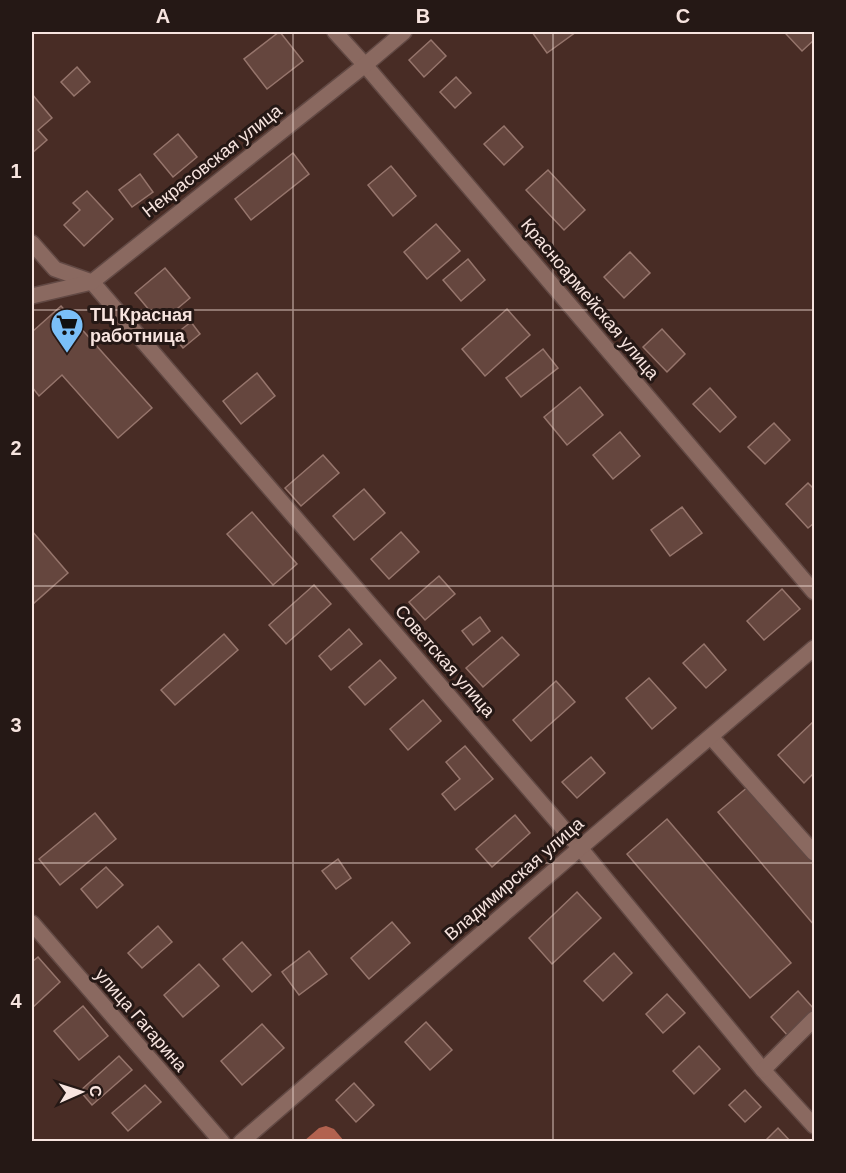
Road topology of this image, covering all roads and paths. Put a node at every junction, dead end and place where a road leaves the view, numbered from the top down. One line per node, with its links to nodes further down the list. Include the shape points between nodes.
1 (336, 32): 3 (street, Красноармейская улица)
2 (404, 32): 3 (street, Некрасовская улица)
3 (365, 64): 5 (street, Некрасовская улица); 7 (street, Красноармейская улица)
4 (32, 243): 5 (street, Советская улица, via 55,269)
5 (92, 282): 6 (street, Некрасовская улица); 10 (street, Советская улица)
6 (32, 296)
7 (814, 592)
8 (814, 648): 9 (street, Владимирская улица)
9 (711, 737): 10 (street, Владимирская улица); 11 (street)
10 (580, 848): 14 (street, Советская улица); 17 (street, Владимирская улица)
11 (814, 853)
12 (32, 923): 16 (street, улица Гагарина)
13 (814, 1019): 14 (street)
14 (763, 1070): 15 (street, Советская улица)
15 (814, 1126)
16 (222, 1142)
17 (241, 1142)

